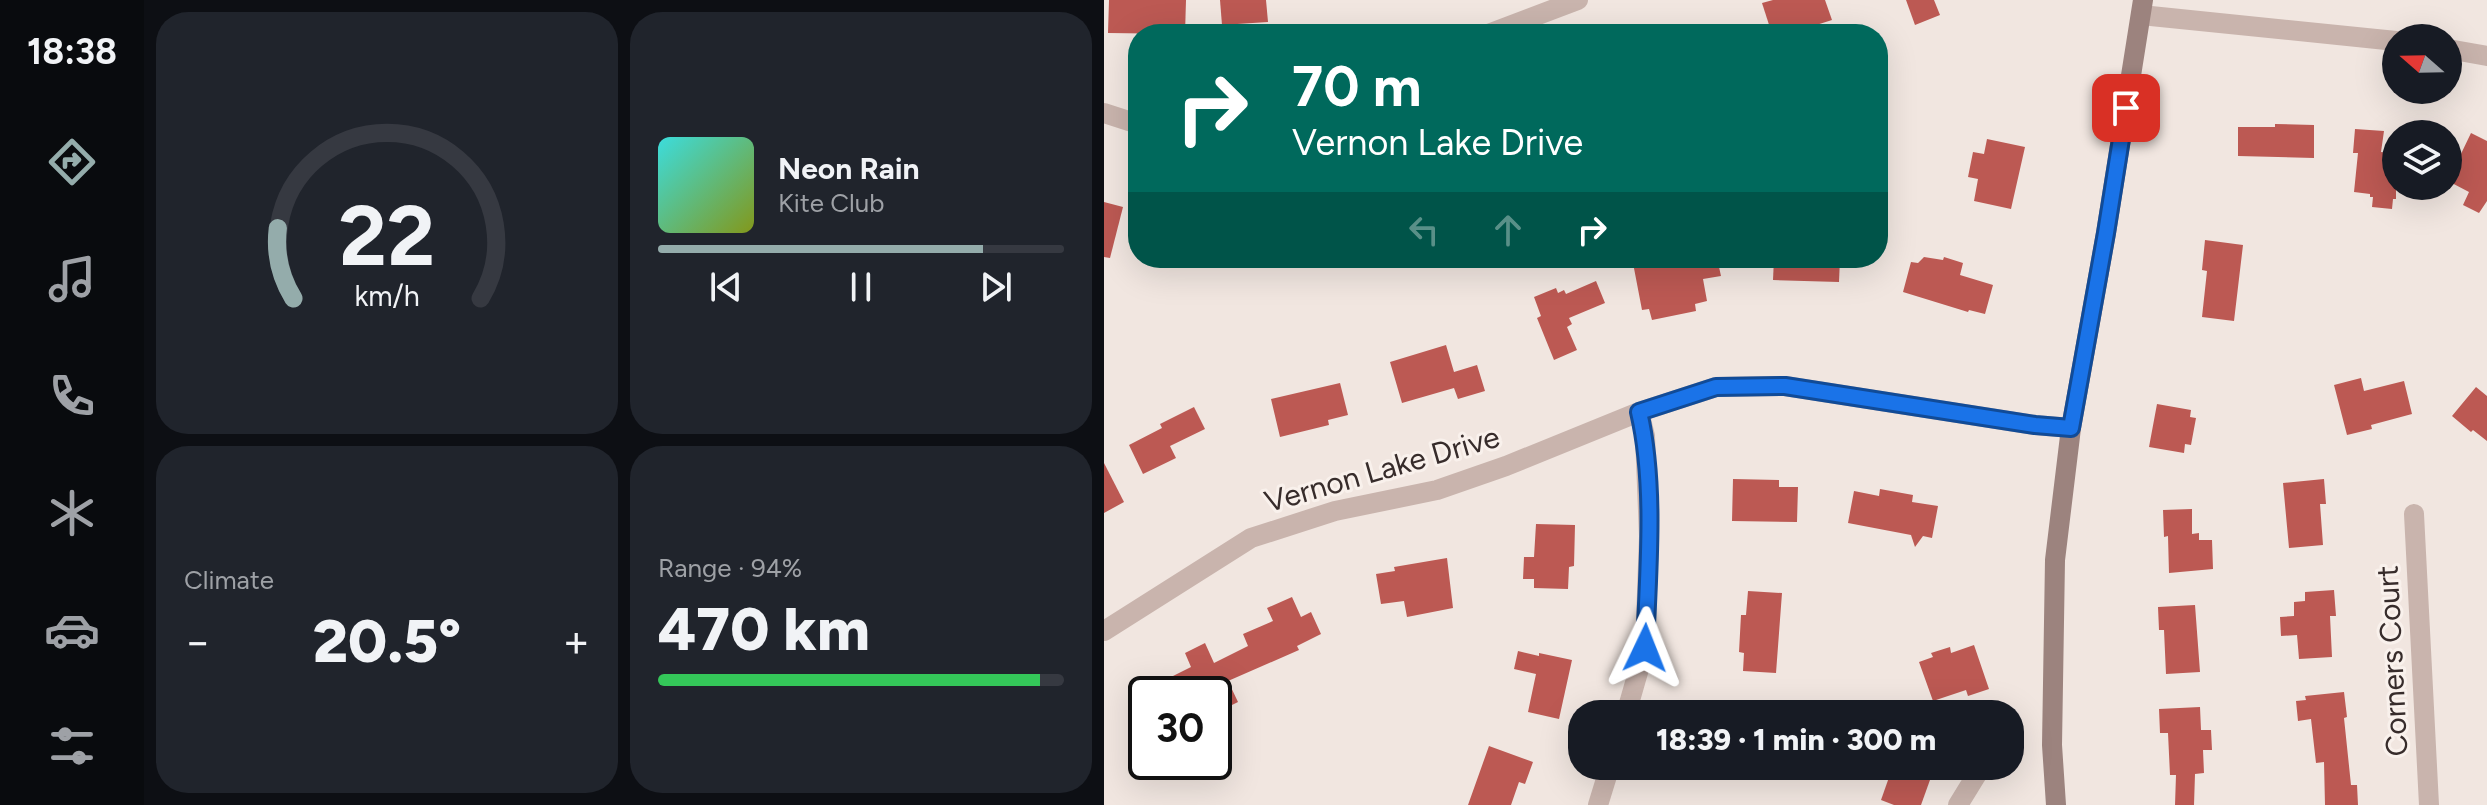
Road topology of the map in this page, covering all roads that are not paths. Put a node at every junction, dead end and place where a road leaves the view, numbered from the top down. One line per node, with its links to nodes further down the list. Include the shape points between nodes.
1 (1578, 0): 3 (street)
2 (2142, 7): 4 (street); 10 (main road)
3 (1514, 24)
4 (2382, 39)
5 (2462, 52): 6 (street)
6 (2487, 56)
7 (1104, 113): 8 (street)
8 (1128, 121)
9 (1639, 412): 10 (street, Vernon Lake Drive, via 1716,387 1785,386); 12 (street, Vernon Lake Drive, via 1437,490 1335,511 1251,538); 13 (street, via 1645,436 1649,536 1645,648)
10 (2071, 428): 18 (main road, via 2055,560)
11 (2414, 514): 19 (street, Corners Court)
12 (1104, 631)
13 (1630, 700)
14 (1606, 780): 16 (street)
15 (1973, 780): 17 (street)
16 (1598, 805)
17 (1958, 805)
18 (2056, 805)
19 (2429, 805)

